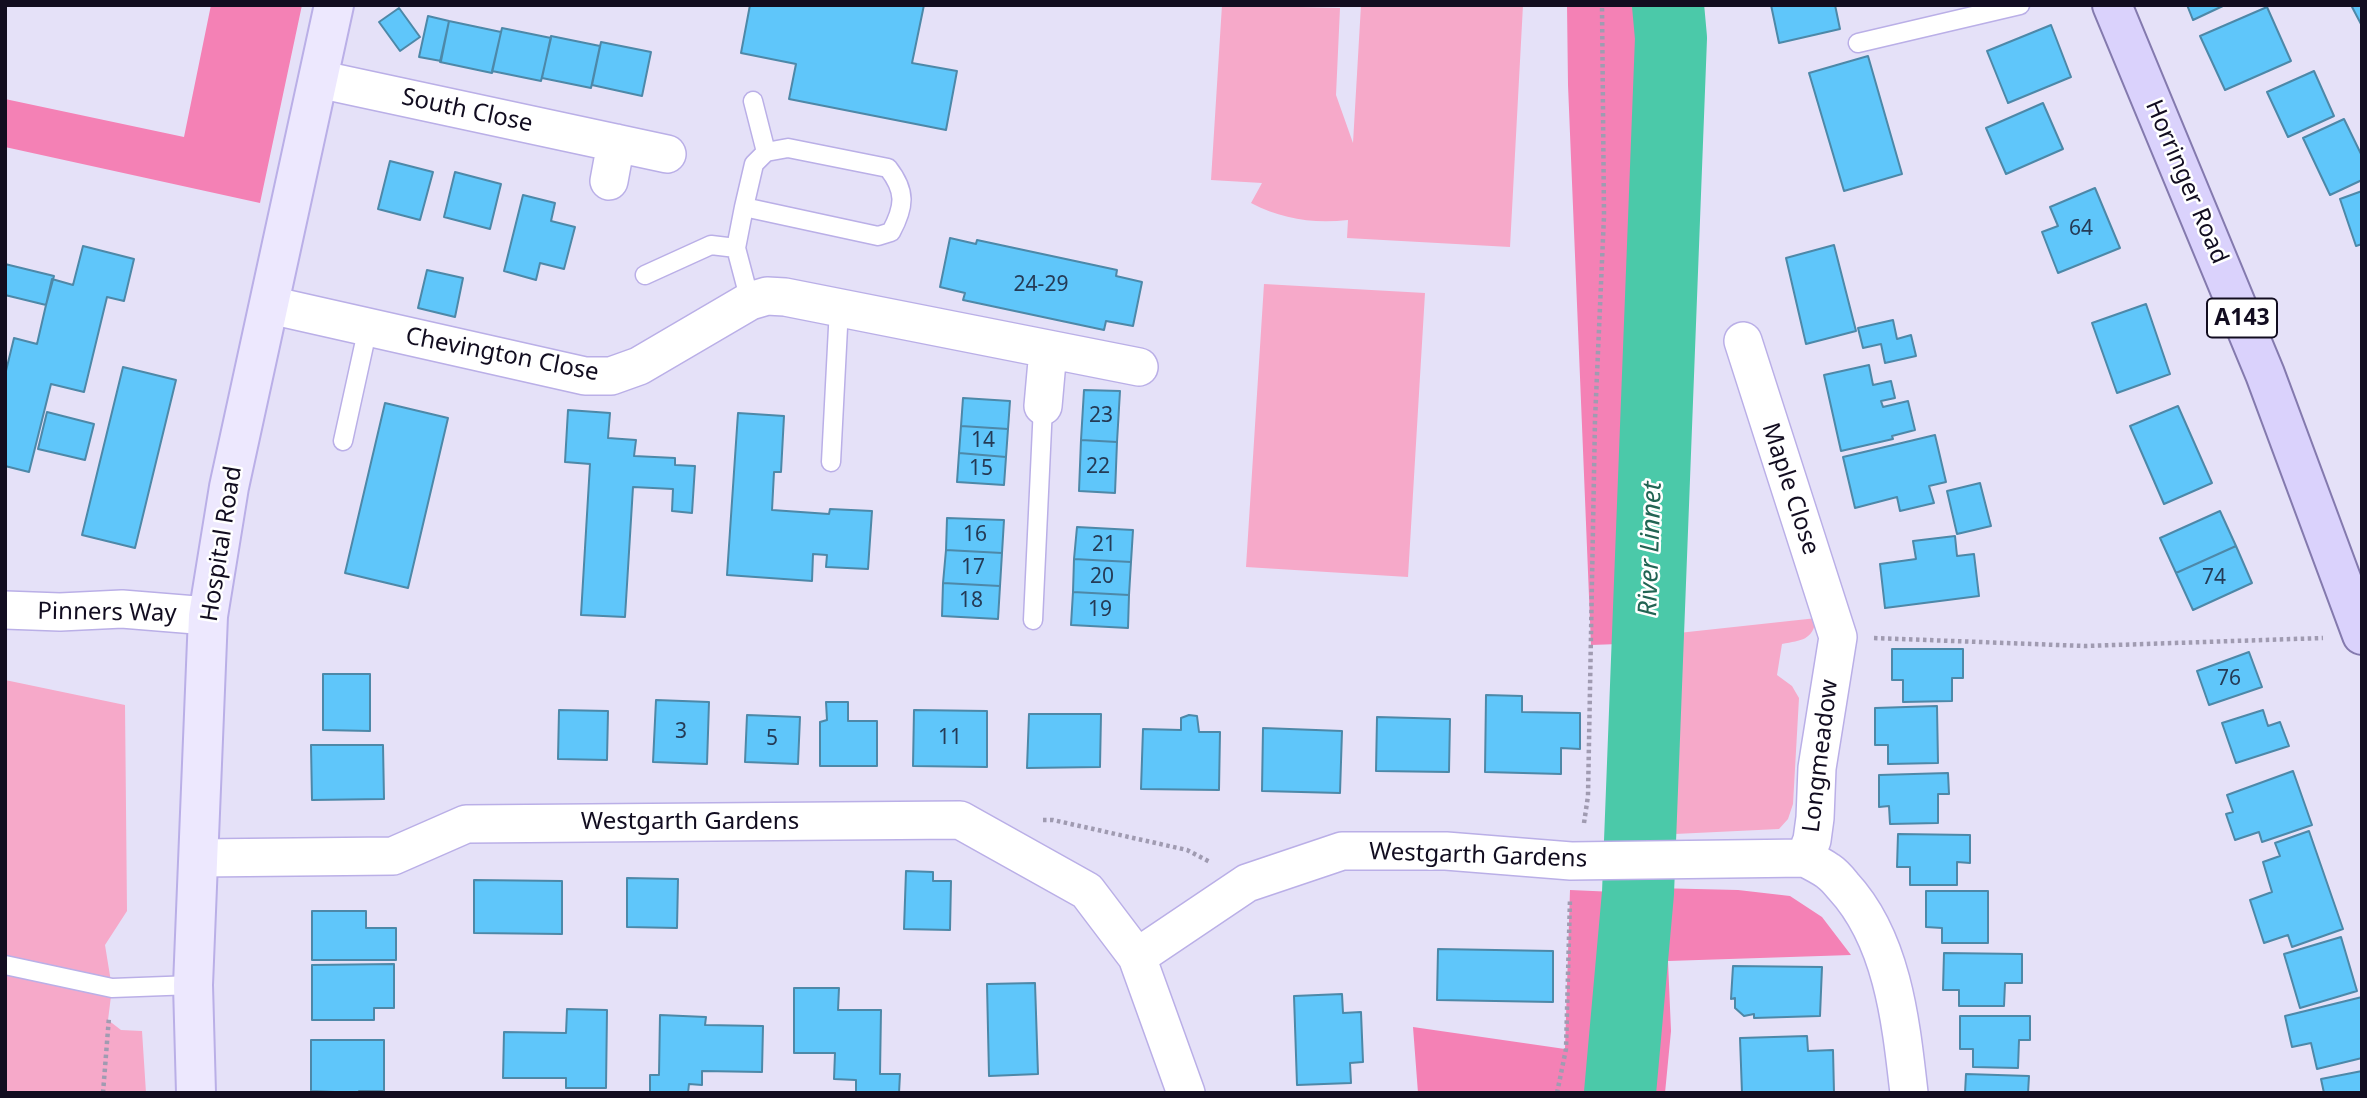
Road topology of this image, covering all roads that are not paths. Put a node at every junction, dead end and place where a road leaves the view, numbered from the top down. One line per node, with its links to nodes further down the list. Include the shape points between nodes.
1 (334, 5): 5 (street, Hospital Road)
2 (2020, 5): 4 (lane)
3 (2112, 5): 27 (main road, Horringer Road / A143, via 2265,374)
4 (1857, 43)
5 (318, 79): 7 (street, South Close); 15 (street, Hospital Road)
6 (753, 101): 8 (lane)
7 (616, 143): 9 (street, South Close); 10 (street)
8 (766, 152): 11 (lane, via 754,164); 11 (lane, via 788,148 888,168 899,182 902,197 897,220 891,232 878,236)
9 (667, 154)
10 (609, 181)
11 (744, 207): 12 (lane)
12 (736, 248): 13 (lane, via 711,245); 14 (lane)
13 (645, 275)
14 (750, 301): 16 (street, Chevington Close, via 785,297); 17 (street, Chevington Close, via 639,366 611,376 584,376)
15 (270, 305): 17 (street, Chevington Close); 25 (street, Hospital Road, via 229,487)
16 (839, 308): 19 (street, Chevington Close); 23 (lane)
17 (368, 327): 22 (lane)
18 (1743, 341): 28 (street, Maple Close)
19 (1048, 350): 20 (street, Chevington Close); 21 (street)
20 (1139, 367)
21 (1043, 406): 26 (lane)
22 (342, 441)
23 (831, 462)
24 (5, 610): 25 (street, Pinners Way, via 121,609)
25 (208, 616): 29 (street, Hospital Road)
26 (1033, 620)
27 (2361, 632)
28 (1838, 636): 30 (street, Longmeadow, via 1817,768 1812,840)
29 (199, 858): 31 (street, Westgarth Gardens, via 393,856 466,824 960,820 1087,891); 33 (street, Hospital Road)
30 (1805, 858): 31 (street, Westgarth Gardens, via 1571,861 1446,850 1342,851 1247,883); 36 (street, Longmeadow, via 1830,872 1872,925 1902,1027)
31 (1137, 957): 35 (street, Westgarth Gardens)
32 (5, 965): 33 (lane, via 112,988)
33 (192, 985): 34 (street, Hospital Road)
34 (196, 1093)
35 (1186, 1093)
36 (1909, 1093)

